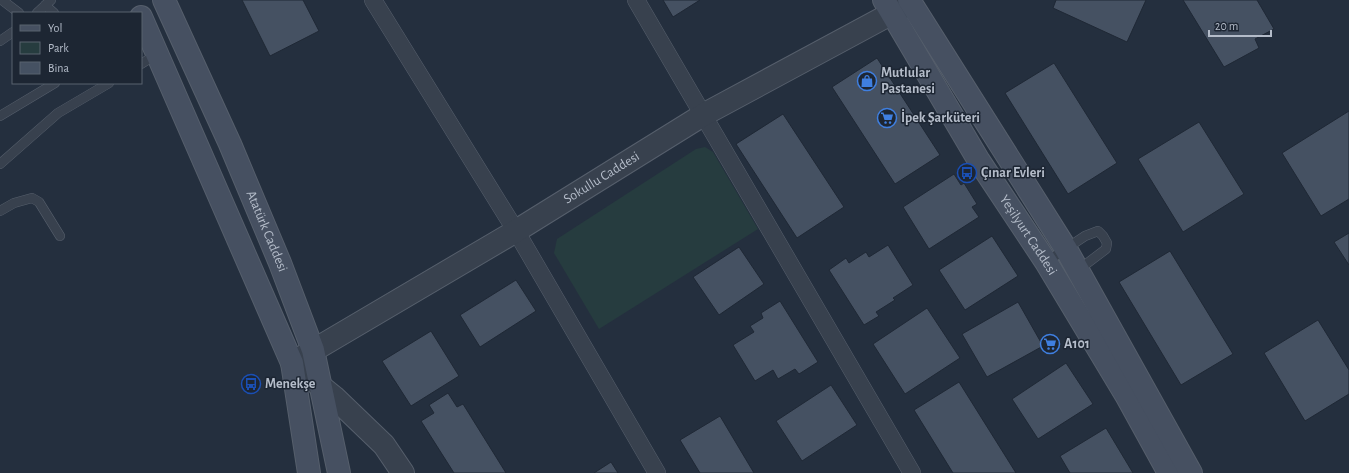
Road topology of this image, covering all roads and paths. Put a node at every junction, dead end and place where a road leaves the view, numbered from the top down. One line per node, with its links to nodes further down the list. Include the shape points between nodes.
1 (2, 0): 9 (lane)
2 (133, 0): 12 (main road)
3 (164, 0): 28 (main road, Atatürk Caddesi, via 230,144)
4 (373, 0): 23 (street)
5 (636, 0): 19 (street)
6 (911, 1): 8 (street, Sokullu Caddesi); 25 (main road, Yeşilyurt Caddesi)
7 (48, 3): 10 (lane); 11 (lane)
8 (888, 7): 19 (street, Sokullu Caddesi); 26 (main road, Yeşilyurt Caddesi, via 979,161)
9 (18, 12)
10 (38, 12)
11 (53, 12)
12 (139, 12)
13 (142, 22): 16 (main road, Atatürk Caddesi)
14 (12, 33): 15 (lane)
15 (0, 41)
16 (149, 59): 29 (main road, Atatürk Caddesi)
17 (54, 84): 20 (lane)
18 (107, 84): 21 (lane, via 58,114)
19 (703, 115): 23 (street, Sokullu Caddesi); 35 (street)
20 (0, 116)
21 (0, 164)
22 (0, 211): 24 (lane, via 14,203 32,198 39,202)
23 (516, 231): 28 (street, Sokullu Caddesi); 34 (street)
24 (60, 236)
25 (1066, 249): 26 (lane); 27 (main road, Yeşilyurt Caddesi); 27 (lane, via 1098,231 1107,243 1106,249)
26 (1046, 262): 27 (main road, Yeşilyurt Caddesi)
27 (1068, 275): 36 (main road, Yeşilyurt Caddesi, via 1126,396); 37 (main road, Yeşilyurt Caddesi)
28 (313, 350): 29 (street, Sokullu Caddesi); 30 (main road, Atatürk Caddesi)
29 (292, 363): 30 (street); 31 (main road, Atatürk Caddesi)
30 (321, 386): 32 (main road, Atatürk Caddesi); 33 (street, via 384,445)
31 (309, 473)
32 (339, 473)
33 (403, 473)
34 (657, 473)
35 (912, 473)
36 (1169, 473)
37 (1191, 473)

